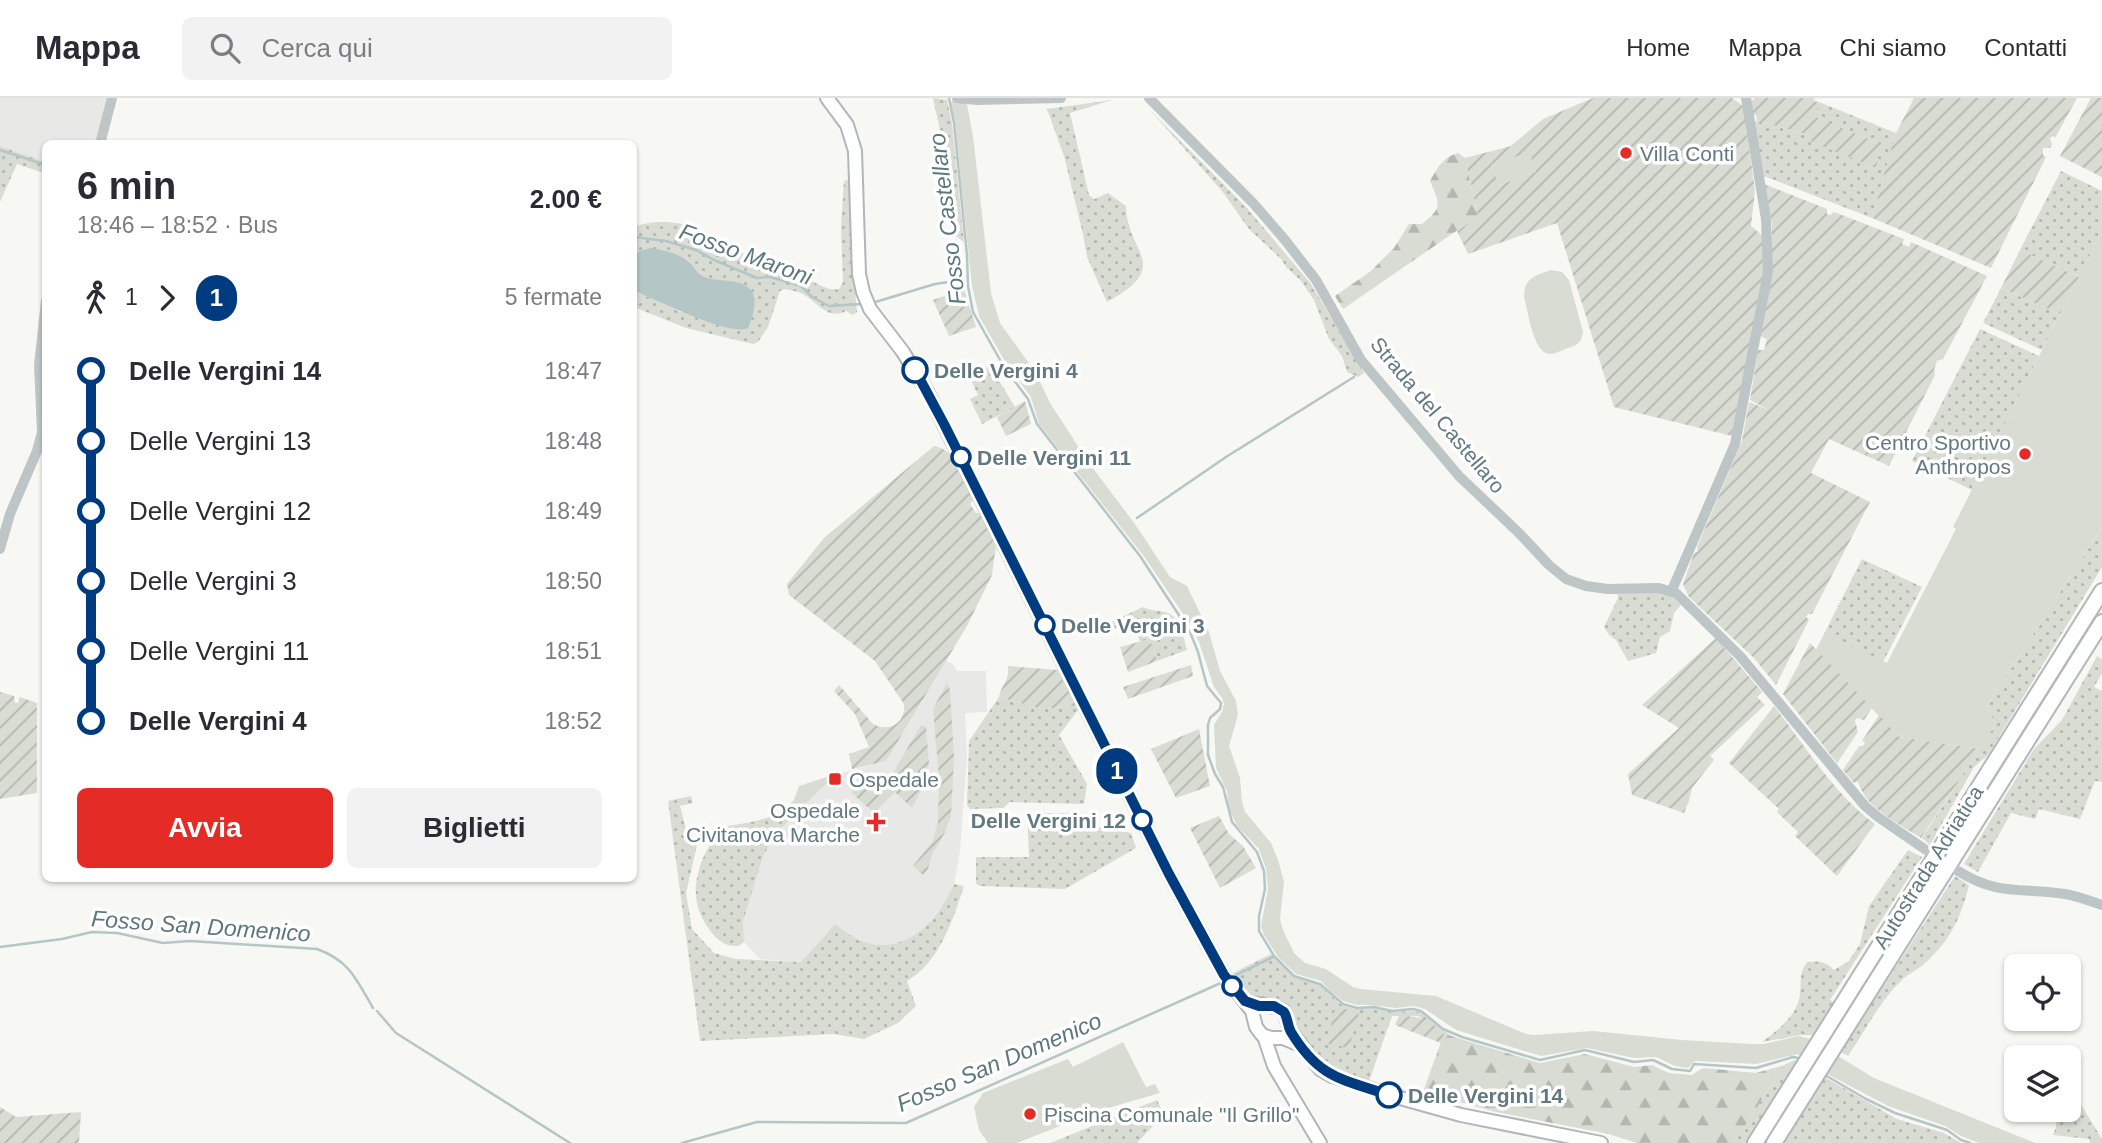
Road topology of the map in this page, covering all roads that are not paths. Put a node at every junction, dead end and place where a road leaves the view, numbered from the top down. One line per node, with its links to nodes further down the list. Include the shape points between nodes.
1 (112, 98): 7 (street)
2 (827, 98): 18 (main road, via 847,125 855,151 859,274 870,309 928,393 1169,874 1227,979)
3 (957, 98): 4 (street)
4 (1060, 98)
5 (1149, 98): 12 (street, Strada del Castellaro, via 1285,240 1316,280 1362,359 1459,476 1549,565 1566,579 1586,586)
6 (1746, 98): 12 (street, via 1766,219 1768,272 1735,444)
7 (101, 140)
8 (42, 338): 9 (street)
9 (42, 432)
10 (42, 432): 11 (street)
11 (0, 550)
12 (1672, 590): 15 (street, via 1740,656 1865,806)
13 (2102, 591): 26 (highway, Autostrada Adriatica)
14 (2102, 622): 27 (highway, Autostrada Adriatica)
15 (1926, 850)
16 (1958, 871): 17 (street, via 2000,890 2065,894)
17 (2102, 905)
18 (1245, 1001): 19 (main road); 20 (main road)
19 (1268, 1006): 20 (main road); 21 (main road, via 1284,1012)
20 (1256, 1020): 22 (main road, via 1258,1031)
21 (1287, 1024): 22 (main road, via 1284,1032); 23 (main road)
22 (1273, 1037): 23 (main road); 24 (main road, via 1270,1054 1274,1066)
23 (1301, 1046): 25 (main road, via 1320,1069 1346,1081 1461,1115)
24 (1320, 1143)
25 (1601, 1143)
26 (1755, 1143)
27 (1774, 1143)

